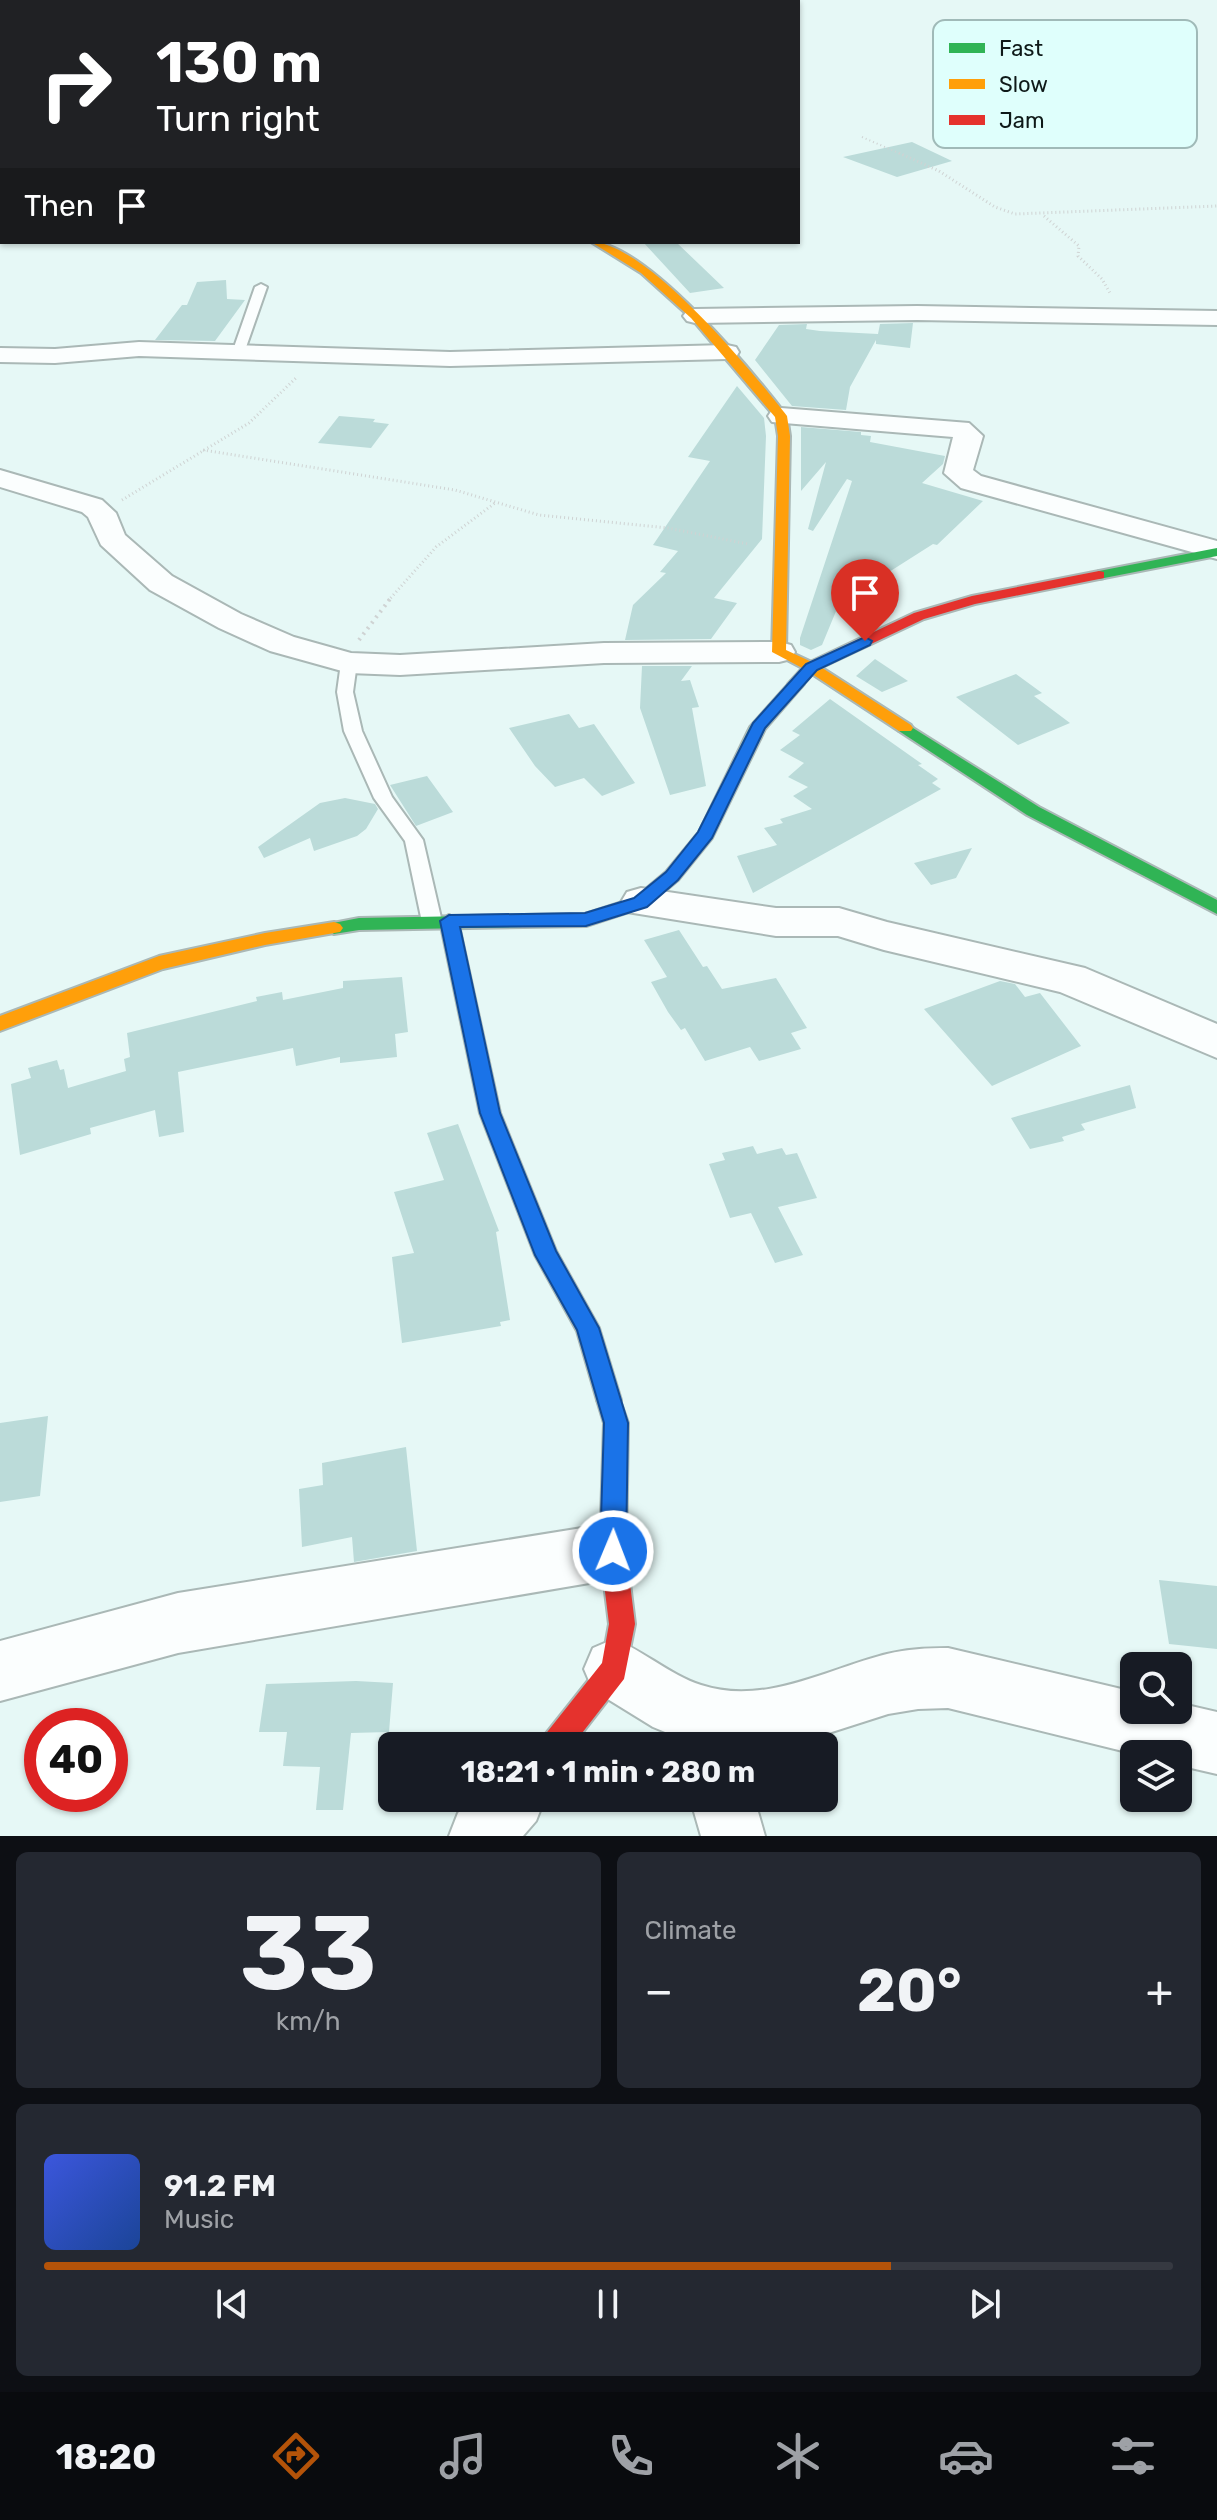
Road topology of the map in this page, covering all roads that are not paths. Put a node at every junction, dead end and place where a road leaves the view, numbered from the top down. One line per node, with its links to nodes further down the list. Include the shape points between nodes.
1 (599, 244): 3 (street, via 645,271)
2 (261, 287): 6 (lane)
3 (695, 316): 4 (street); 5 (street)
4 (1217, 318)
5 (727, 352): 6 (street, via 450,359); 8 (street)
6 (238, 353): 7 (street, via 128,349)
7 (0, 355)
8 (781, 416): 10 (street, via 960,429 969,436 958,473 971,482); 11 (street)
9 (0, 478): 12 (street, via 77,500 101,513 112,539 161,583 230,621 282,644)
10 (1217, 551): 13 (street, via 972,600 919,616)
11 (779, 652): 12 (street); 13 (street)
12 (349, 663): 16 (lane, via 345,692 353,731 383,798 414,840)
13 (811, 667): 14 (street, via 758,727 706,834 672,876); 15 (street, via 1033,811)
14 (641, 902): 16 (street, via 586,920); 18 (street, via 776,922 839,922 1070,979)
15 (1217, 908)
16 (441, 922): 17 (street, via 359,924 159,963); 19 (street, via 490,1113 546,1255 588,1328 616,1423)
17 (0, 1024)
18 (1217, 1042)
19 (613, 1551): 20 (street, via 622,1624); 21 (street, via 178,1623)
20 (614, 1669): 22 (street); 23 (street)
21 (0, 1671)
22 (565, 1732)
23 (712, 1732): 24 (street, via 800,1715 845,1696 925,1677 948,1678)
24 (1217, 1743)
25 (501, 1812): 27 (street)
26 (726, 1812): 28 (street)
27 (481, 1836)
28 (733, 1836)

